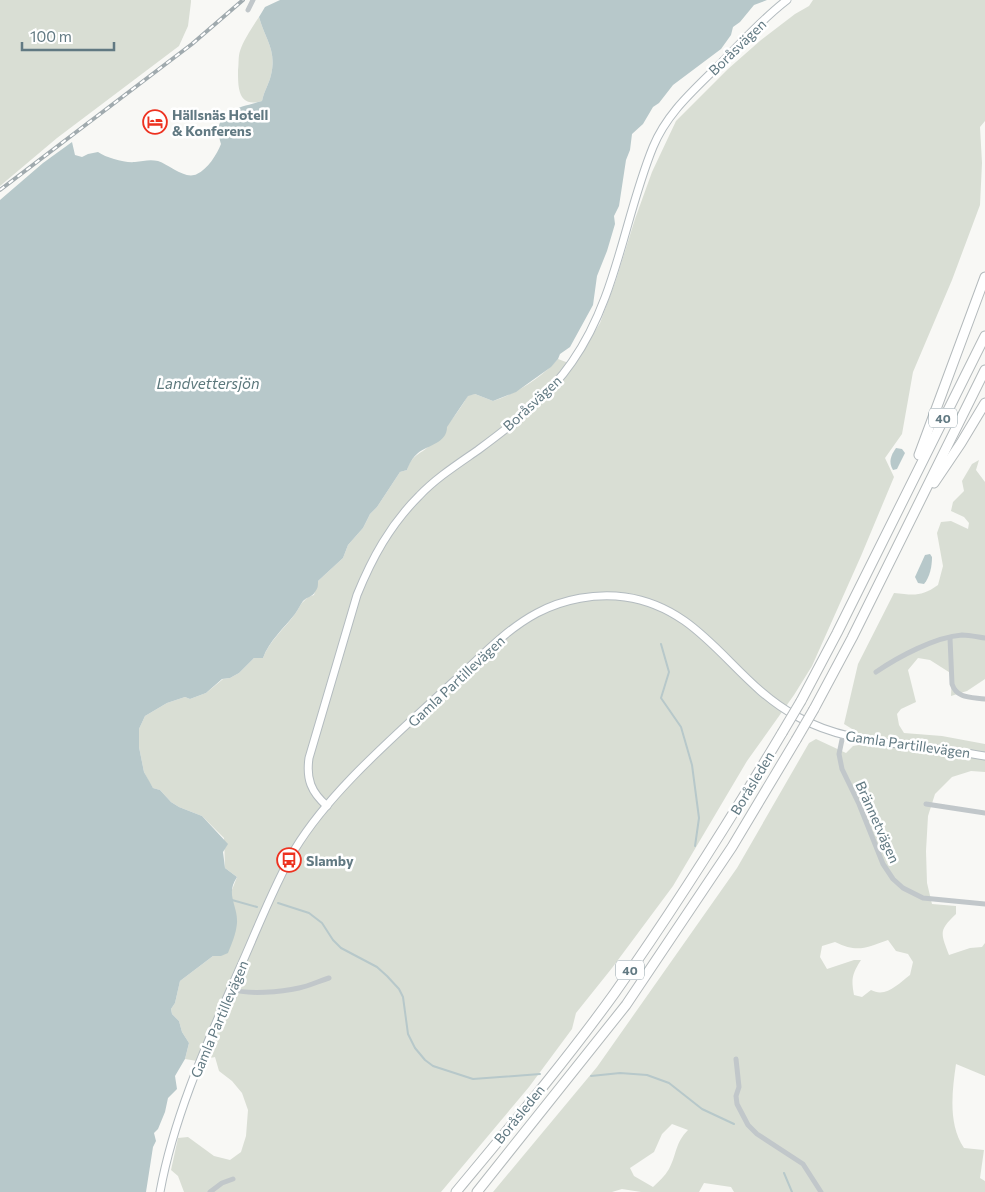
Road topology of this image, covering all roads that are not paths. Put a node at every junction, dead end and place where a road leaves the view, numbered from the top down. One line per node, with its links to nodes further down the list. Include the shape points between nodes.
1 (253, 0): 3 (street)
2 (787, 0): 17 (street, Boråsvägen, via 697,85 664,124 653,146 604,303 573,362 525,413 419,495 393,524 380,546 357,595 309,758 310,784)
3 (248, 10)
4 (985, 277): 8 (highway)
5 (985, 336): 8 (highway, Boråsleden / 40)
6 (985, 370): 9 (highway, Boråsleden / 40)
7 (985, 403): 9 (highway)
8 (902, 501): 26 (highway, Boråsleden / 40, bridge, via 801,701 718,839 613,995)
9 (915, 510): 27 (highway, Boråsleden / 40, bridge, via 814,709 732,847 626,1005)
10 (950, 638): 11 (street, via 963,635); 12 (street, via 924,646); 13 (street, via 952,684 956,694)
11 (985, 638)
12 (876, 672)
13 (985, 699)
14 (843, 736): 15 (street, Gamla Partillevägen); 17 (street, Gamla Partillevägen, via 796,716 766,697 701,633 673,612 641,600 593,596 548,608 505,635 360,770); 19 (street, Brännetvägen, via 842,769 883,864 893,879 923,898)
15 (985, 756)
16 (926, 804): 18 (street)
17 (327, 806): 21 (street, Gamla Partillevägen, via 289,860)
18 (985, 813)
19 (985, 904)
20 (329, 978): 21 (street, via 290,989 250,992)
21 (231, 989): 24 (street, Gamla Partillevägen, via 171,1140)
22 (736, 1059): 28 (street, via 737,1104 748,1125 803,1164)
23 (233, 1179): 25 (street)
24 (160, 1192)
25 (210, 1192)
26 (456, 1192)
27 (477, 1192)
28 (821, 1192)

